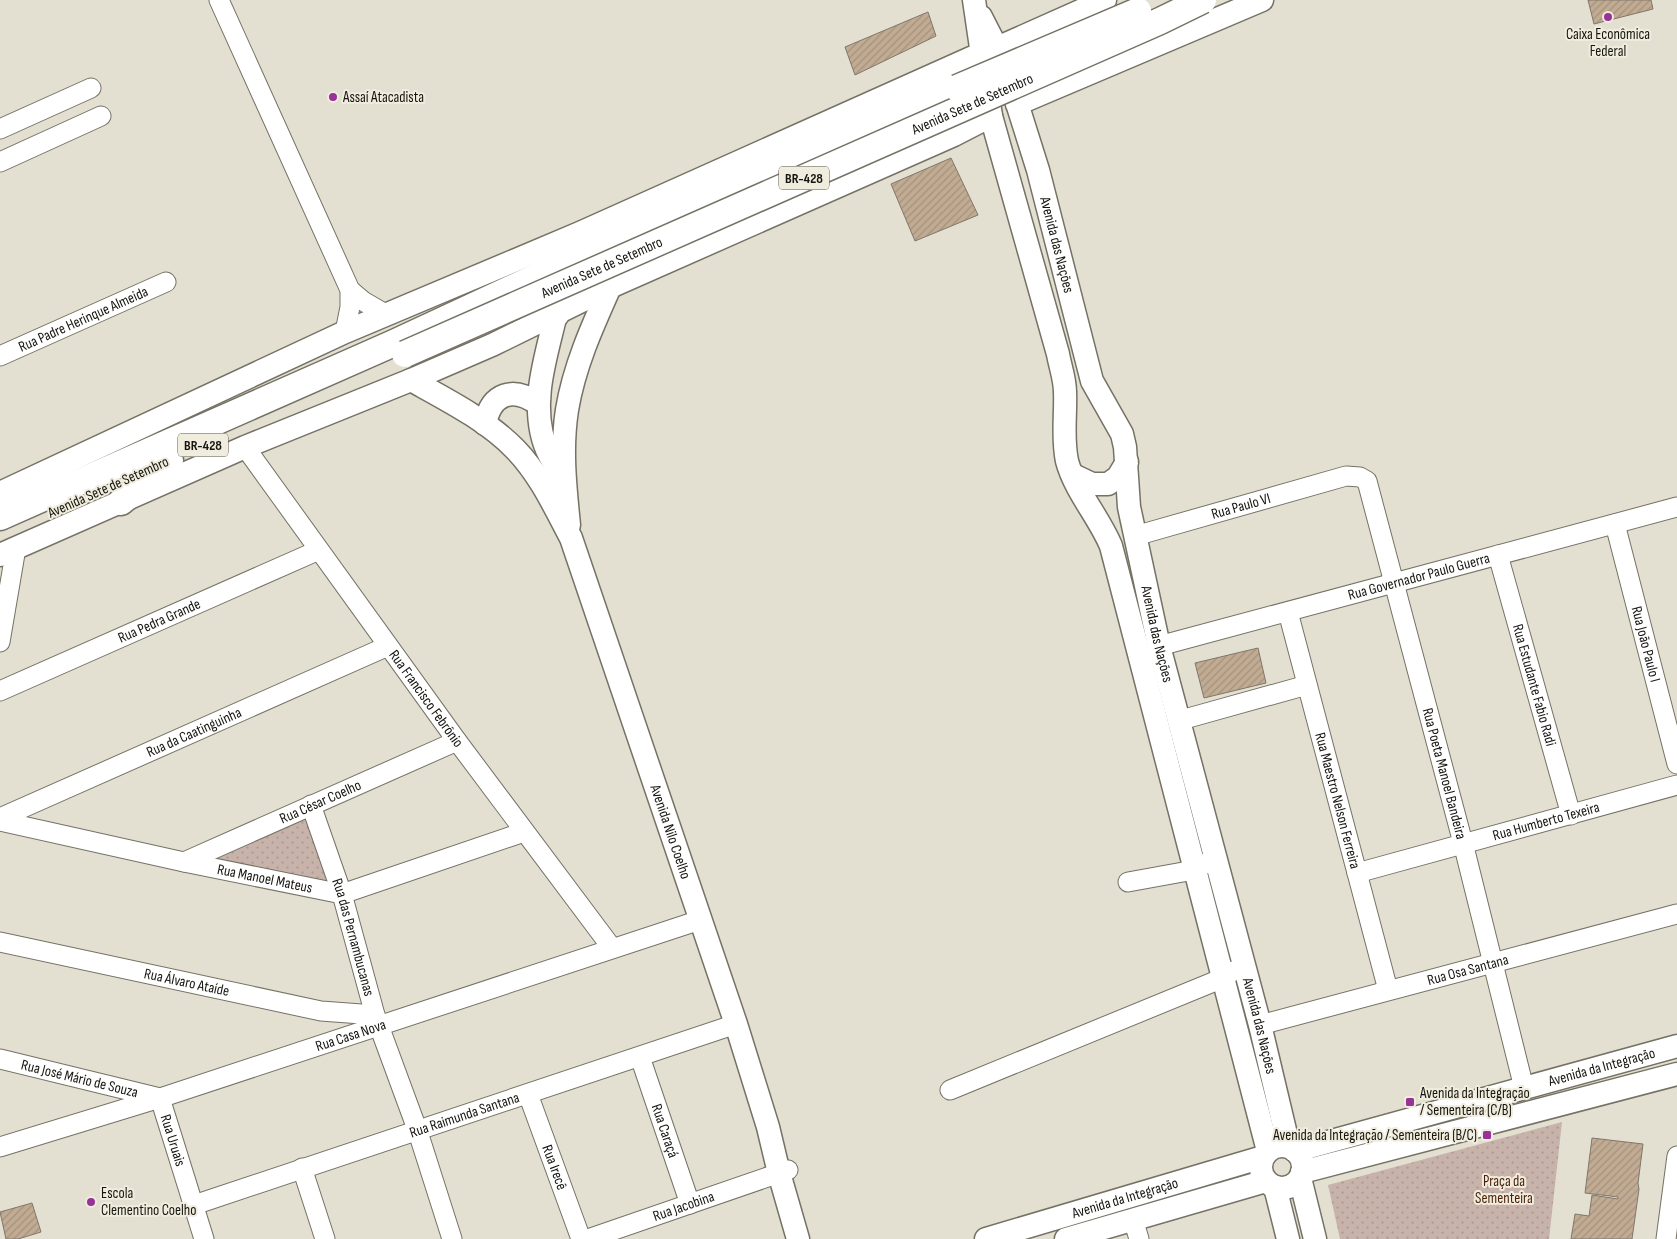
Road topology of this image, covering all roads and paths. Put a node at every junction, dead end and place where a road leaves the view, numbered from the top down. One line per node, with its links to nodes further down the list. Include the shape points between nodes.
1 (219, 0): 19 (street)
2 (1105, 0): 7 (main road)
3 (1164, 0): 23 (highway, Avenida Sete de Setembro / BR-428, bridge, via 777,165)
4 (1203, 0): 17 (highway, Avenida Sete de Setembro / BR-428, bridge)
5 (1262, 0): 9 (main road, Avenida Sete de Setembro)
6 (975, 3): 7 (main road)
7 (989, 51): 9 (main road, Avenida das Nações); 11 (main road, Avenida das Nações); 21 (main road)
8 (90, 88): 12 (street)
9 (1017, 104): 30 (main road, Avenida das Nações, via 1038,170 1092,381 1122,434)
10 (101, 116): 15 (street)
11 (991, 116): 13 (main road, Avenida Sete de Setembro); 14 (main road, Avenida das Nações)
12 (0, 129)
13 (954, 135): 14 (main road, via 977,133); 18 (main road, Avenida Sete de Setembro)
14 (999, 144): 31 (main road, Avenida das Nações, via 1058,354 1065,389 1064,444)
15 (0, 162)
16 (166, 282): 24 (street, Rua Padre Herinque Almeida)
17 (567, 282): 20 (highway); 23 (highway, Avenida Sete de Setembro / BR-428, bridge)
18 (610, 287): 20 (main road, Avenida Sete de Setembro); 33 (main road, via 587,338 573,385 564,439)
19 (350, 290): 21 (street); 22 (street)
20 (556, 314): 25 (main road, Avenida Sete de Setembro); 26 (main road)
21 (387, 315): 22 (main road)
22 (345, 332): 34 (main road)
23 (400, 348): 29 (highway, Avenida Sete de Setembro / BR-428); 37 (highway, Avenida Sete de Setembro / BR-428)
24 (0, 356)
25 (411, 380): 27 (main road); 28 (main road, Avenida Sete de Setembro)
26 (538, 404): 27 (main road, via 519,394 503,396 492,405); 33 (main road, via 546,448)
27 (485, 424): 40 (main road, via 516,450 532,469)
28 (245, 448): 35 (main road, Avenida Sete de Setembro); 42 (street, Rua Francisco Febrônio)
29 (170, 460): 35 (highway); 41 (highway, Avenida Sete de Setembro / BR-428)
30 (1127, 462): 31 (main road, via 1108,484 1092,484); 39 (main road, Avenida das Nações, via 1129,507)
31 (1073, 475): 62 (main road, Avenida das Nações, via 1111,546)
32 (1346, 476): 39 (street, Rua Paulo VI); 44 (street, Rua Poeta Manoel Bandeira, via 1360,476 1367,481)
33 (564, 482): 40 (main road)
34 (0, 493)
35 (121, 502): 41 (main road, Avenida Sete de Setembro)
36 (1677, 507): 38 (street, Rua Governador Paulo Guerra)
37 (0, 517)
38 (1616, 524): 43 (street, Rua Governador Paulo Guerra); 53 (street, Rua João Paulo I)
39 (1135, 536): 48 (main road, Avenida das Nações)
40 (571, 538): 67 (main road, Avenida Nilo Coelho)
41 (5, 546): 46 (street)
42 (319, 550): 47 (street, Rua Francisco Febrônio); 50 (street, Rua Pedra Grande)
43 (1498, 555): 44 (street, Rua Governador Paulo Guerra); 56 (street, Rua Estudante Fabio Radi)
44 (1393, 583): 45 (street, Rua Governador Paulo Guerra); 59 (street, Rua Poeta Manoel Bandeira)
45 (1288, 612): 48 (street, Rua Governador Paulo Guerra); 49 (street, Rua Maestro Nelson Ferreira)
46 (0, 642)
47 (388, 646): 52 (street, Rua Francisco Febrônio); 57 (street, Rua da Caatinguinha)
48 (1160, 646): 51 (main road, Avenida das Nações)
49 (1306, 685): 51 (street); 63 (street, Rua Maestro Nelson Ferreira)
50 (0, 692)
51 (1181, 720): 60 (main road, Avenida das Nações)
52 (457, 741): 55 (street, Rua César Coelho); 58 (street, Rua Francisco Febrônio)
53 (1677, 764)
54 (1677, 784): 56 (street, Rua Humberto Texeira)
55 (311, 805): 61 (street, Rua César Coelho); 65 (street, Rua das Pernambucanas)
56 (1570, 816): 59 (street, Rua Humberto Texeira)
57 (0, 819): 61 (street, Rua Manoel Mateus)
58 (524, 832): 65 (street); 69 (street, Rua Francisco Febrônio)
59 (1463, 843): 63 (street, Rua Humberto Texeira); 70 (street, Rua Poeta Manoel Bandeira)
60 (1216, 858): 62 (street); 71 (main road, Avenida das Nações)
61 (184, 862): 65 (street, Rua Manoel Mateus)
62 (1194, 870): 64 (street); 72 (main road, Avenida das Nações)
63 (1357, 873): 73 (street, Rua Maestro Nelson Ferreira)
64 (1128, 882)
65 (342, 894): 74 (street, Rua das Pernambucanas)
66 (1677, 914): 70 (street, Rua Osa Santana)
67 (700, 920): 69 (street, Rua Casa Nova); 75 (main road, Avenida Nilo Coelho)
68 (0, 942): 74 (street, Rua Álvaro Ataíde, via 321,1011)
69 (612, 948): 74 (street, Rua Casa Nova)
70 (1493, 962): 73 (street, Rua Osa Santana); 81 (street, Rua Poeta Manoel Bandeira)
71 (1243, 964): 72 (street); 76 (main road, Avenida das Nações)
72 (1223, 978): 82 (street); 87 (main road, Avenida das Nações)
73 (1388, 990): 76 (street, Rua Osa Santana)
74 (377, 1020): 84 (street, Rua Casa Nova); 85 (street, Rua das Pernambucanas)
75 (736, 1024): 78 (street, Rua Raimunda Santana); 90 (main road, Avenida Nilo Coelho)
76 (1260, 1025): 87 (main road, Avenida das Nações)
77 (1677, 1046): 81 (main road, Avenida da Integração)
78 (640, 1057): 83 (street, Rua Raimunda Santana); 93 (street, Rua Caraçá)
79 (0, 1059): 84 (street, Rua José Mário de Souza)
80 (1677, 1074): 91 (main road, Avenida da Integração)
81 (1524, 1088): 87 (main road, Avenida da Integração)
82 (950, 1090)
83 (528, 1094): 85 (street, Rua Raimunda Santana); 99 (street, Rua Irecê)
84 (160, 1098): 86 (street, Rua Casa Nova); 94 (street, Rua Uruais)
85 (417, 1129): 89 (street, Rua Raimunda Santana); 98 (street, Rua das Pernambucanas)
86 (0, 1147)
87 (1279, 1151): 91 (main road, via 1302,1160); 92 (main road, via 1261,1170); 103 (main road, Avenida da Integração)
88 (1677, 1156): 107 (street)
89 (302, 1168): 94 (street, Rua Raimunda Santana); 97 (street)
90 (783, 1172): 93 (street, Rua Jacobina); 101 (main road); 102 (main road)
91 (1301, 1175): 92 (main road, via 1289,1187); 106 (main road)
92 (1270, 1184): 95 (main road, Avenida da Integração); 105 (main road)
93 (690, 1204): 100 (street, Rua Jacobina)
94 (194, 1205): 96 (street, Rua Uruais)
95 (1136, 1229): 104 (main road, Avenida da Integração)
96 (204, 1239)
97 (325, 1239)
98 (452, 1239)
99 (581, 1239)
100 (588, 1239)
101 (798, 1239)
102 (813, 1239)
103 (986, 1239)
104 (1066, 1239)
105 (1288, 1239)
106 (1315, 1239)
107 (1666, 1239)

